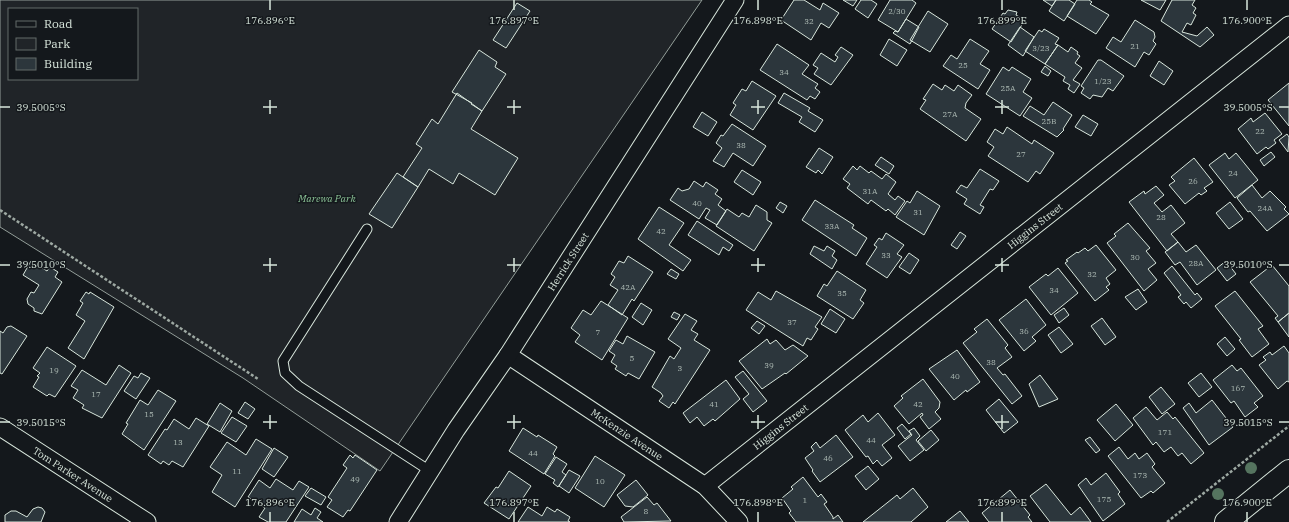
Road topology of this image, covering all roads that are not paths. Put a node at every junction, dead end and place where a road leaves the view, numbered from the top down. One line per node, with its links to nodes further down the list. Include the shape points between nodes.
1 (735, 0): 4 (street, Herrick Street)
2 (1289, 25): 8 (street, Higgins Street)
3 (367, 229): 6 (lane, via 283,360 285,373 299,386)
4 (508, 356): 6 (street, Herrick Street); 8 (street, McKenzie Avenue)
5 (0, 427): 9 (street, Tom Parker Avenue)
6 (430, 471): 10 (street, Herrick Street)
7 (1289, 471): 12 (main road)
8 (705, 486): 11 (street, McKenzie Avenue)
9 (146, 522)
10 (398, 522)
11 (739, 522)
12 (1226, 522)

